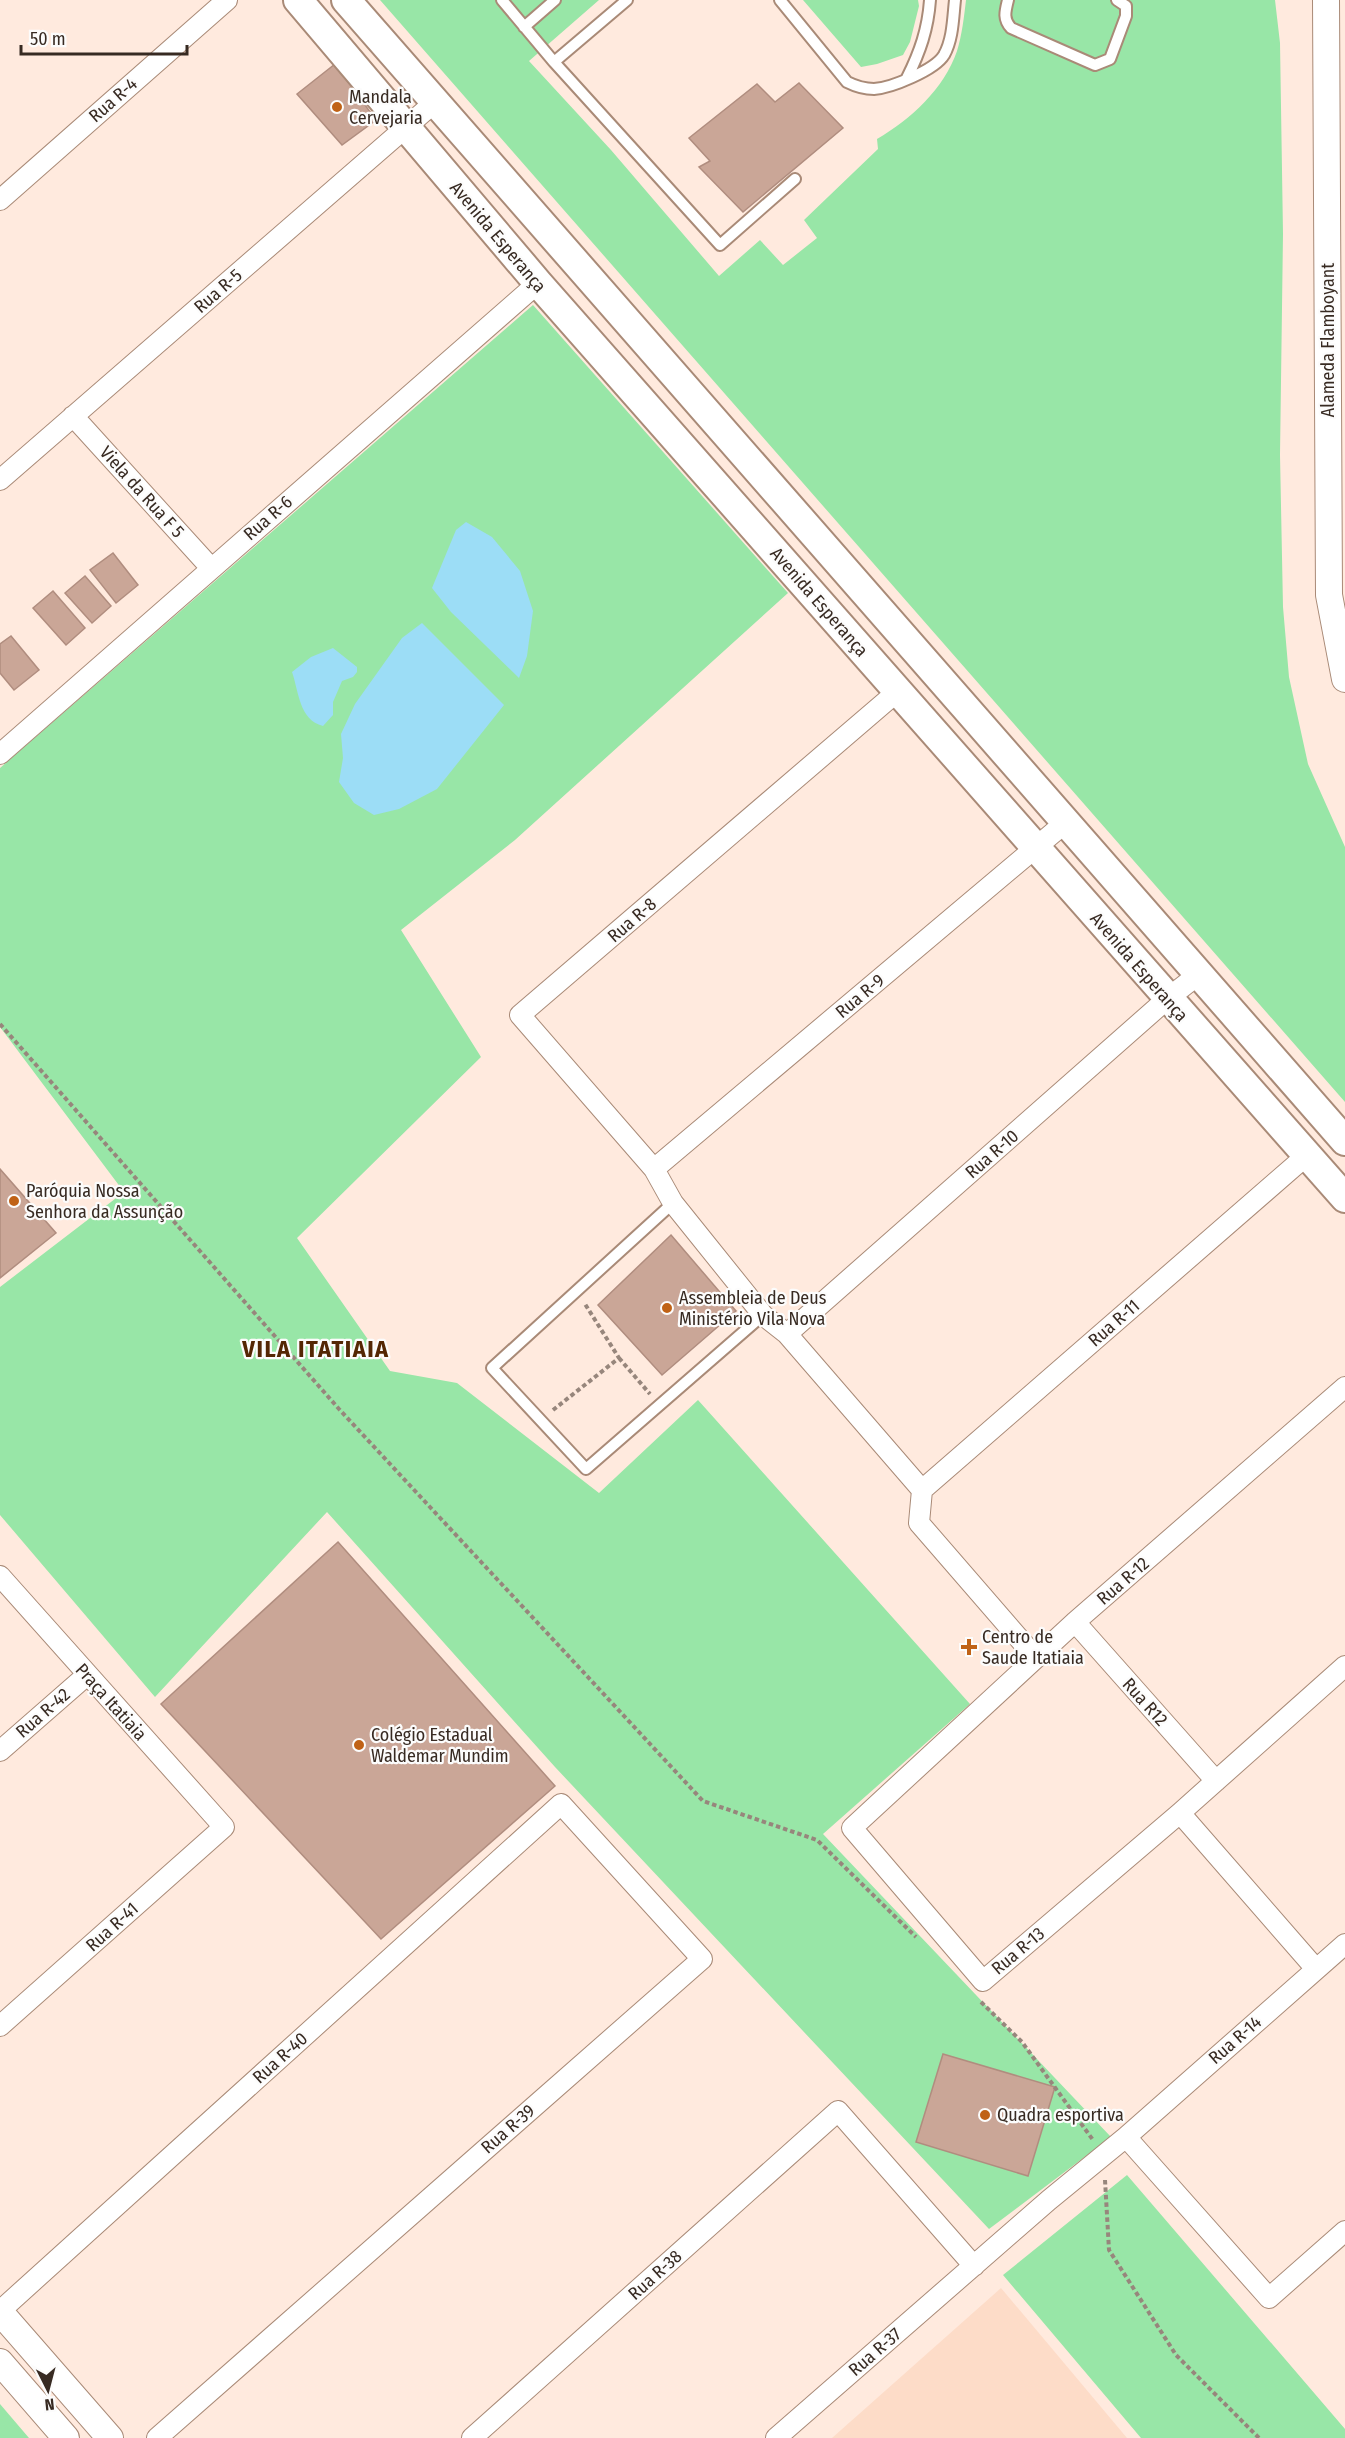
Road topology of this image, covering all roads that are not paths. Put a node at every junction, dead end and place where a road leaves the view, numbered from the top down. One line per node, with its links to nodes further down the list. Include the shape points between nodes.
1 (227, 0): 19 (street, Rua R-4)
2 (298, 0): 17 (main road, Avenida Esperança)
3 (346, 0): 16 (main road)
4 (502, 0): 13 (lane)
5 (555, 0): 13 (lane)
6 (627, 0): 14 (lane)
7 (780, 0): 15 (lane, via 847,82 872,89 890,87)
8 (930, 0): 15 (lane, via 926,31)
9 (955, 0): 15 (lane, via 953,27 944,55 934,67)
10 (1008, 0): 11 (lane, via 1004,14 1011,28 1095,65 1110,60 1126,16 1126,6)
11 (1117, 0)
12 (1326, 0): 24 (street, Alameda Flamboyant, via 1329,595)
13 (524, 27): 14 (lane)
14 (554, 62): 18 (lane, via 720,245)
15 (907, 78)
16 (435, 102): 17 (street, Rua R-5); 27 (main road)
17 (406, 128): 20 (main road, Avenida Esperança); 21 (street, Rua R-5)
18 (795, 179)
19 (0, 200)
20 (537, 283): 23 (street, Rua R-6); 25 (main road, Avenida Esperança)
21 (74, 416): 22 (street, Rua R-5); 23 (street, Viela da Rua F 5)
22 (0, 480)
23 (211, 568): 26 (street, Rua R-6)
24 (1345, 679)
25 (897, 691): 28 (main road, Avenida Esperança); 33 (street, Rua R-8, via 520,1015)
26 (0, 754)
27 (1066, 822): 28 (street, Rua R-9); 29 (main road)
28 (1036, 848): 30 (main road, Avenida Esperança); 33 (street, Rua R-9)
29 (1199, 974): 30 (street, Rua R-10); 31 (main road)
30 (1167, 999): 32 (main road, Avenida Esperança); 37 (street, Rua R-10)
31 (1345, 1141)
32 (1306, 1156): 34 (main road, Avenida Esperança); 39 (street, Rua R-11)
33 (654, 1169): 35 (street)
34 (1345, 1198)
35 (673, 1203): 36 (street); 36 (lane, via 492,1368 586,1469)
36 (763, 1315): 37 (street)
37 (787, 1334): 39 (street)
38 (1345, 1387): 41 (street, Rua R-12)
39 (922, 1490): 42 (street, via 919,1523)
40 (0, 1576): 44 (street, Praça Itatiaia)
41 (1075, 1622): 42 (street, Rua R-12); 46 (street, Rua R12)
42 (1036, 1658): 50 (street, Rua R-12)
43 (1345, 1666): 46 (street, Rua R-13)
44 (87, 1675): 45 (street, Rua R-42); 49 (street, Praça Itatiaia)
45 (0, 1750)
46 (1216, 1781): 48 (street, Rua R-13)
47 (561, 1804): 58 (street, Rua R-40); 62 (street, Rua R-39, via 702,1959)
48 (1180, 1813): 50 (street, Rua R-13, via 983,1981); 52 (street)
49 (224, 1827): 53 (street, Rua R-41)
50 (852, 1828)
51 (1345, 1944): 52 (street, Rua R-14)
52 (1316, 1969): 54 (street, Rua R-14)
53 (0, 2026)
54 (1126, 2137): 55 (street, Rua R-14); 56 (street, via 1269,2298)
55 (1049, 2200): 57 (street, Rua R-37)
56 (1345, 2231)
57 (974, 2266): 63 (street, Rua R-38, via 838,2111); 64 (street, Rua R-37)
58 (0, 2312): 61 (street)
59 (0, 2362): 60 (street)
60 (66, 2438)
61 (111, 2438)
62 (158, 2438)
63 (472, 2438)
64 (776, 2438)

